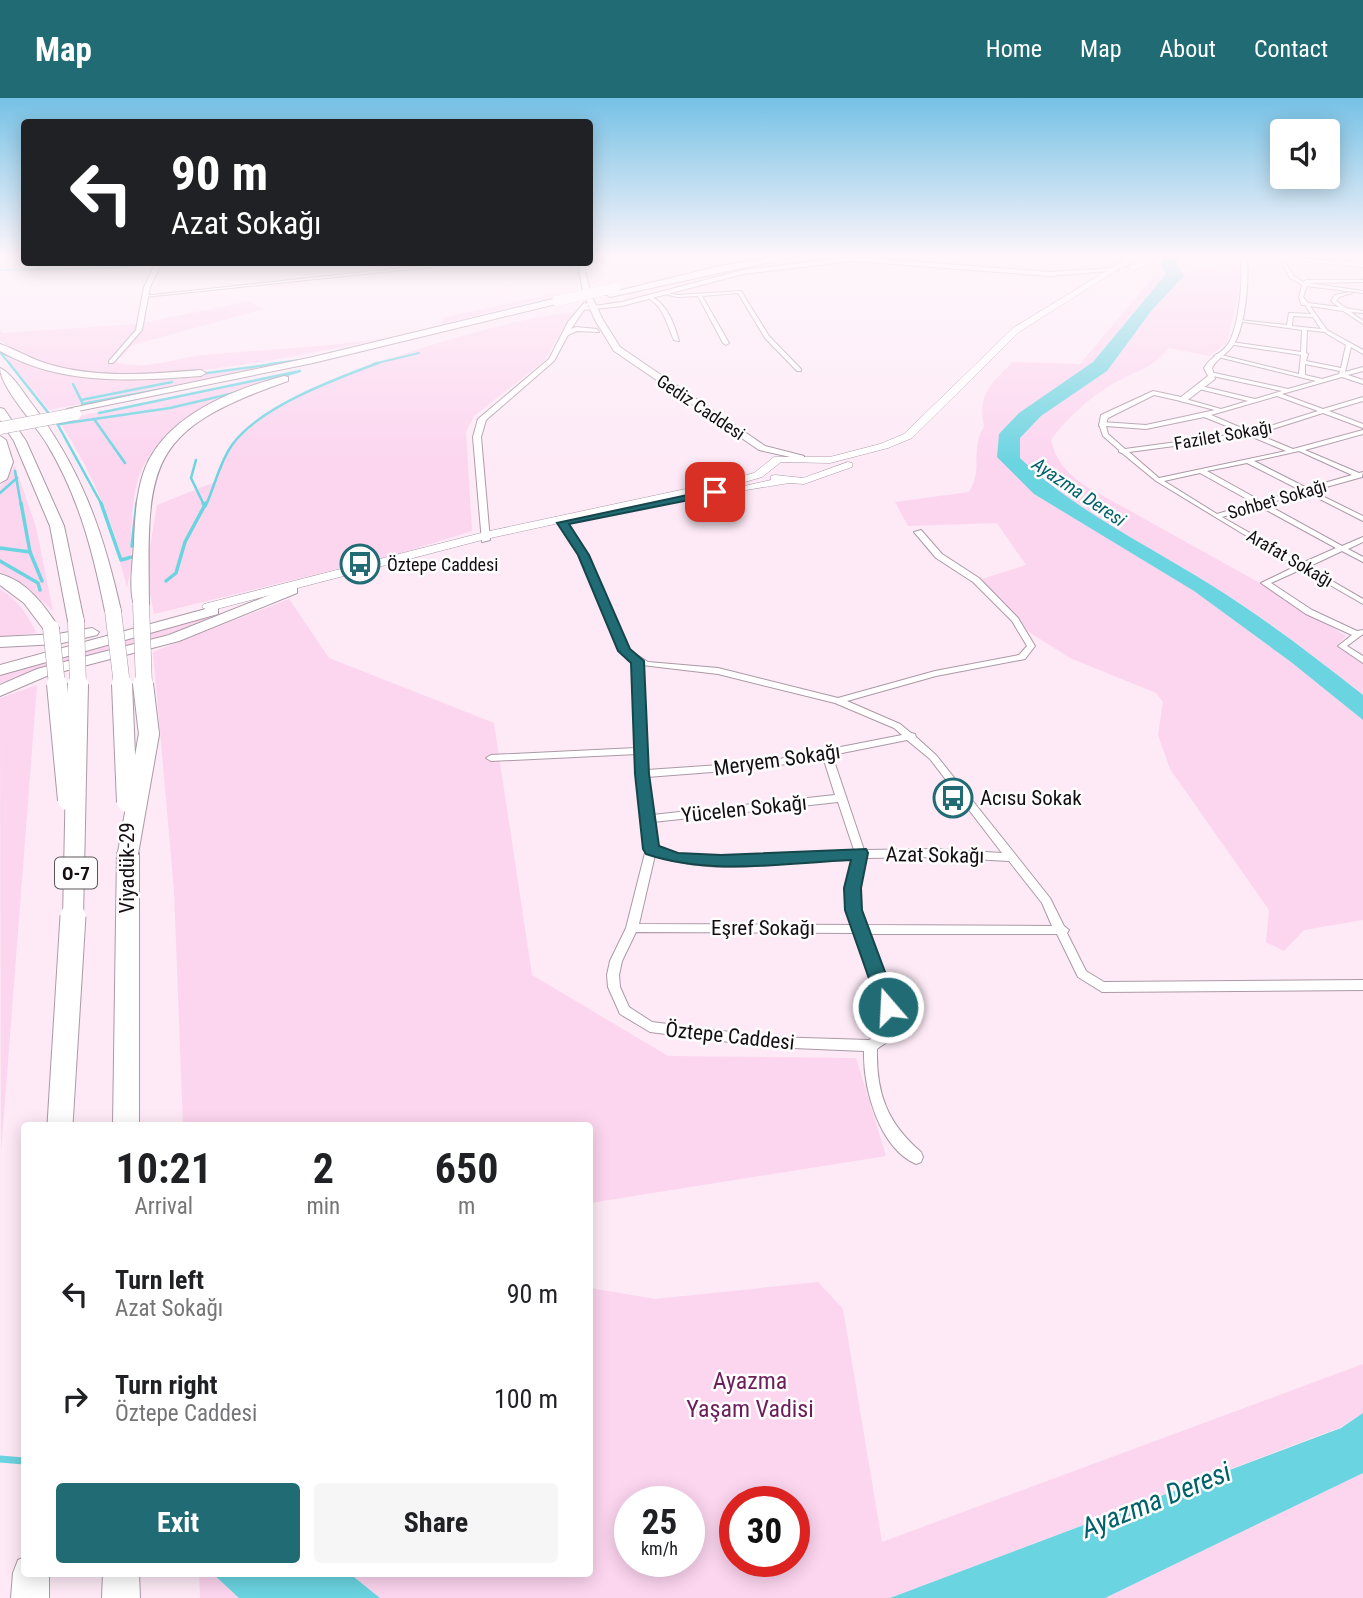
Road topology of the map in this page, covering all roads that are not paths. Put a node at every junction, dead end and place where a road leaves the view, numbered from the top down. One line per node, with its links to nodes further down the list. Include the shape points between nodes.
1 (140, 324): 29 (street)
2 (461, 324): 25 (highway, via 280,362 159,376 50,368); 48 (highway)
3 (481, 324): 19 (highway)
4 (575, 324): 20 (street)
5 (595, 324): 17 (main road, Gediz Caddesi)
6 (599, 324): 61 (main road, Gediz Caddesi, via 632,362 762,448)
7 (671, 324): 21 (street)
8 (716, 324): 22 (street)
9 (759, 324): 33 (street)
10 (1026, 324): 61 (main road, via 908,436 852,456)
11 (1040, 324): 65 (main road, via 925,434)
12 (1238, 324): 23 (street)
13 (1269, 324): 15 (street)
14 (1319, 324): 18 (street)
15 (1289, 326): 16 (street)
16 (1305, 328): 18 (street); 27 (street)
17 (597, 331): 20 (street); 63 (main road, Gediz Caddesi, via 603,344 627,365 737,439)
18 (1325, 331): 24 (street)
19 (447, 333): 48 (highway, via 235,382); 101 (highway, bridge, via 251,390 177,432 155,460 149,475 142,540 143,680 149,734)
20 (567, 333): 76 (street, via 552,360 482,419 477,437)
21 (677, 340)
22 (726, 343)
23 (1231, 344): 27 (street); 28 (street)
24 (1349, 345): 26 (street); 35 (street)
25 (0, 347)
26 (1363, 352)
27 (1305, 354): 30 (street)
28 (1217, 356): 31 (street); 36 (street, via 1211,360)
29 (111, 362)
30 (1303, 362): 35 (street); 37 (street)
31 (1249, 363): 37 (street); 38 (street)
32 (1363, 369): 35 (street)
33 (799, 370)
34 (0, 371): 101 (highway, Viyadük-29 / O-7, bridge, via 45,428 94,528 113,611 125,712)
35 (1342, 372): 39 (street); 40 (street)
36 (1210, 374): 38 (street); 41 (street)
37 (1301, 375): 39 (street)
38 (1229, 376): 42 (street)
39 (1325, 382): 42 (street)
40 (1363, 382)
41 (1202, 388): 45 (street); 46 (street)
42 (1291, 392): 43 (street)
43 (1279, 395): 46 (street); 50 (street)
44 (1363, 399): 50 (street, Fazilet Sokağı)
45 (1182, 400): 49 (street); 53 (street, via 1153,393 1104,417)
46 (1256, 401): 49 (street)
47 (0, 411): 104 (highway, O-7, bridge, via 20,441 57,526 76,621 81,724)
48 (74, 411): 52 (highway, bridge); 55 (highway, bridge)
49 (1221, 411): 51 (street)
50 (1324, 412): 54 (street); 57 (street, Fazilet Sokağı)
51 (1205, 415): 53 (street, via 1146,427); 57 (street)
52 (0, 423)
53 (1101, 424): 60 (street, Sohbet Sokağı)
54 (1363, 426)
55 (0, 428)
56 (1363, 432): 59 (street)
57 (1250, 434): 59 (street); 60 (street, Fazilet Sokağı)
58 (0, 440): 67 (highway, via 7,462)
59 (1296, 450): 62 (street); 66 (street)
60 (1121, 451): 68 (street, Sohbet Sokağı)
61 (801, 458): 63 (main road, via 778,459); 65 (main road, via 820,466)
62 (1249, 461): 64 (street); 70 (street)
63 (767, 465): 69 (main road, via 771,476); 76 (main road, via 758,475 734,482)
64 (1201, 471): 68 (street); 71 (street)
65 (821, 474): 69 (main road, via 804,481)
66 (1362, 475): 70 (street, Sohbet Sokağı)
67 (0, 478)
68 (1158, 480): 72 (street, Sohbet Sokağı)
69 (785, 481): 74 (main road)
70 (1305, 491): 71 (street, Sohbet Sokağı); 73 (street)
71 (1260, 503): 72 (street, Sohbet Sokağı); 78 (street)
72 (1216, 516): 80 (street, Arafat Sokağı)
73 (1363, 519)
74 (562, 523): 76 (main road); 88 (street, via 583,555 625,651)
75 (918, 532): 92 (street, via 939,556 976,580 1015,620 1031,646 1022,657 935,674)
76 (485, 538): 82 (main road); 84 (main road)
77 (1363, 539): 78 (street)
78 (1343, 549): 79 (street); 80 (street)
79 (1363, 560)
80 (1307, 567): 83 (street, Arafat Sokağı); 85 (street, via 1265,583 1309,612)
81 (0, 579): 104 (highway, bridge, via 25,594 51,628)
82 (292, 590): 90 (highway); 91 (highway, via 174,638 43,672)
83 (1363, 601)
84 (209, 607): 86 (highway, via 58,639); 89 (highway)
85 (1360, 632): 87 (street, via 1342,646)
86 (0, 642)
87 (1363, 660)
88 (638, 661): 92 (street, via 718,671); 94 (street, Öztepe Caddesi)
89 (0, 662)
90 (0, 670)
91 (0, 691)
92 (838, 701): 93 (street, via 881,717)
93 (912, 736): 95 (street, Meryem Sokağı); 103 (street)
94 (641, 751): 96 (street); 97 (street, Öztepe Caddesi)
95 (827, 754): 97 (street, Meryem Sokağı, via 739,768); 98 (street)
96 (491, 758)
97 (642, 774): 99 (street, Öztepe Caddesi)
98 (841, 799): 99 (street, Yücelen Sokağı); 102 (street)
99 (648, 819): 100 (street, Öztepe Caddesi)
100 (651, 849): 102 (street, Azat Sokağı, via 677,858 721,861); 105 (street, Öztepe Caddesi)
101 (128, 853): 111 (highway, Viyadük-29 / O-7)
102 (860, 853): 103 (street, Azat Sokağı); 106 (street, via 852,899)
103 (1010, 857): 107 (street)
104 (77, 864): 110 (highway, O-7, bridge)
105 (632, 928): 106 (street, Eşref Sokağı); 109 (street, Öztepe Caddesi, via 616,961 614,987 624,1010 650,1027 770,1042)
106 (860, 928): 107 (street, Eşref Sokağı); 109 (street, via 892,1031)
107 (1063, 930): 108 (street, via 1082,974 1102,987)
108 (1363, 985)
109 (871, 1046): 112 (street, via 873,1088 882,1117)
110 (60, 1122)
111 (126, 1122)
112 (915, 1157)
113 (31, 1577): 115 (highway)
114 (121, 1577): 116 (highway)
115 (30, 1598)
116 (121, 1598)

